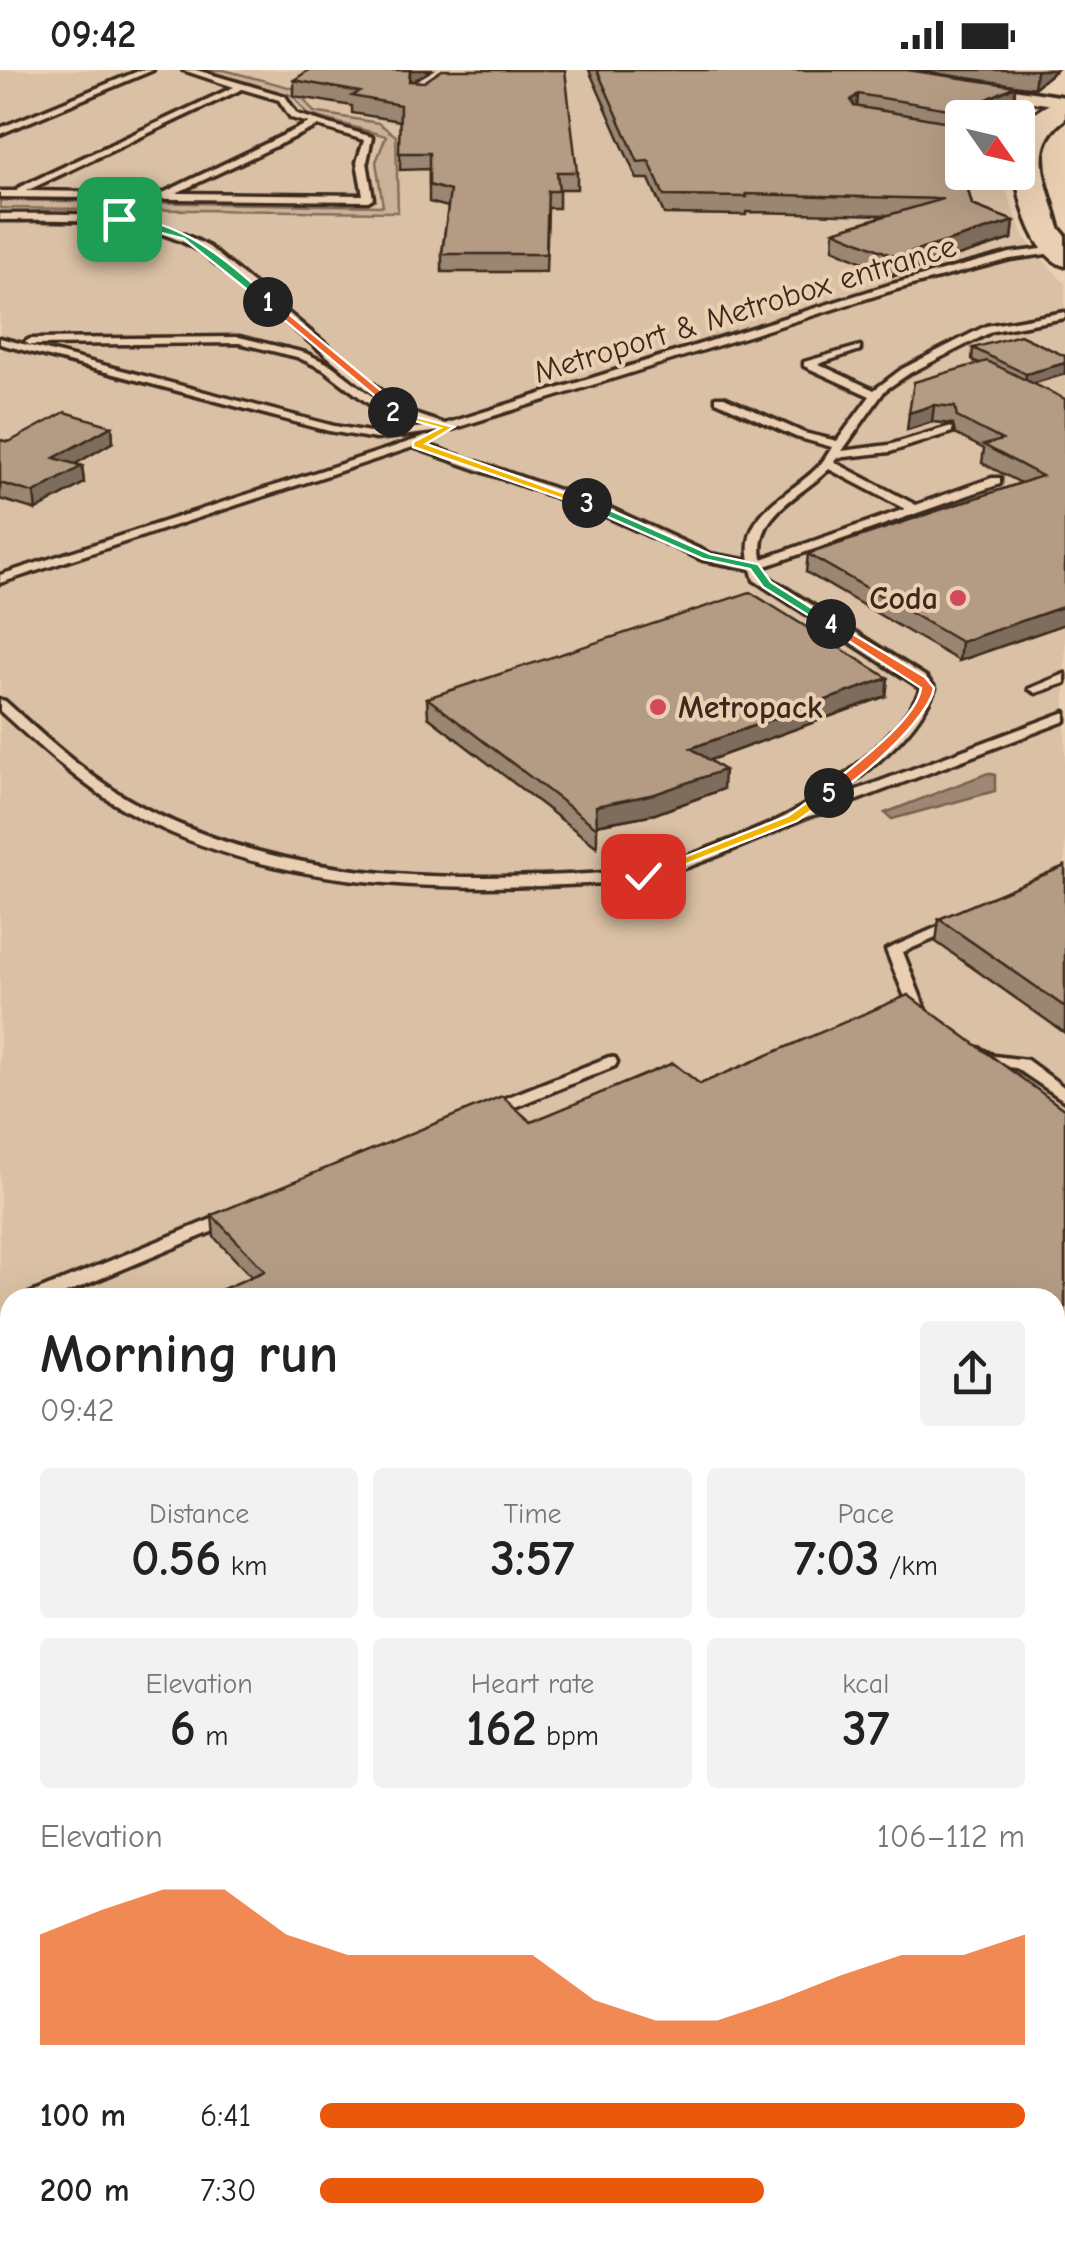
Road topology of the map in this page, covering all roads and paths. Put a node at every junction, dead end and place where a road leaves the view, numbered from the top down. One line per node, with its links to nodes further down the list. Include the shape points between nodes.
1 (149, 70): 8 (lane)
2 (187, 70): 4 (lane)
3 (952, 85): 5 (street)
4 (242, 86): 6 (lane, via 282,98 294,116); 11 (lane)
5 (1065, 104): 7 (main road)
6 (318, 123): 12 (lane); 12 (lane, via 369,139 362,162 368,198)
7 (1035, 130)
8 (0, 131)
9 (1035, 188): 14 (main road, via 1042,222)
10 (0, 194): 11 (lane)
11 (14, 194): 12 (lane)
12 (160, 196)
13 (0, 217): 20 (lane, via 119,219 187,237)
14 (1061, 253): 21 (lane, Metroport & Metrobox entrance, via 1010,256 893,287)
15 (1065, 315): 18 (lane, via 990,328 906,370)
16 (3, 342): 20 (lane, via 239,340 327,367); 21 (lane, via 333,429 376,436)
17 (856, 348): 18 (lane, via 808,364)
18 (877, 394): 24 (lane)
19 (720, 399): 24 (lane)
20 (394, 413): 21 (lane)
21 (449, 427): 23 (lane)
22 (948, 430): 24 (lane, via 890,448)
23 (417, 445): 27 (lane, via 600,508 707,556); 28 (lane)
24 (835, 455): 26 (lane); 27 (lane, via 771,509 758,535)
25 (996, 482): 26 (lane)
26 (916, 510): 27 (lane)
27 (754, 566): 33 (lane, via 767,584 928,688 890,741)
28 (0, 579)
29 (1065, 678): 30 (lane)
30 (1036, 688)
31 (0, 704): 33 (lane, via 108,794 177,833 227,852 352,879 500,884 650,875)
32 (1065, 716): 33 (lane)
33 (785, 822)
34 (980, 914): 35 (lane, via 894,950 916,1012)
35 (931, 1022)
36 (960, 1041): 38 (lane, via 989,1060 1021,1064)
37 (609, 1062): 39 (lane)
38 (1065, 1096)
39 (462, 1122)
40 (260, 1205): 41 (lane)
41 (60, 1288)

